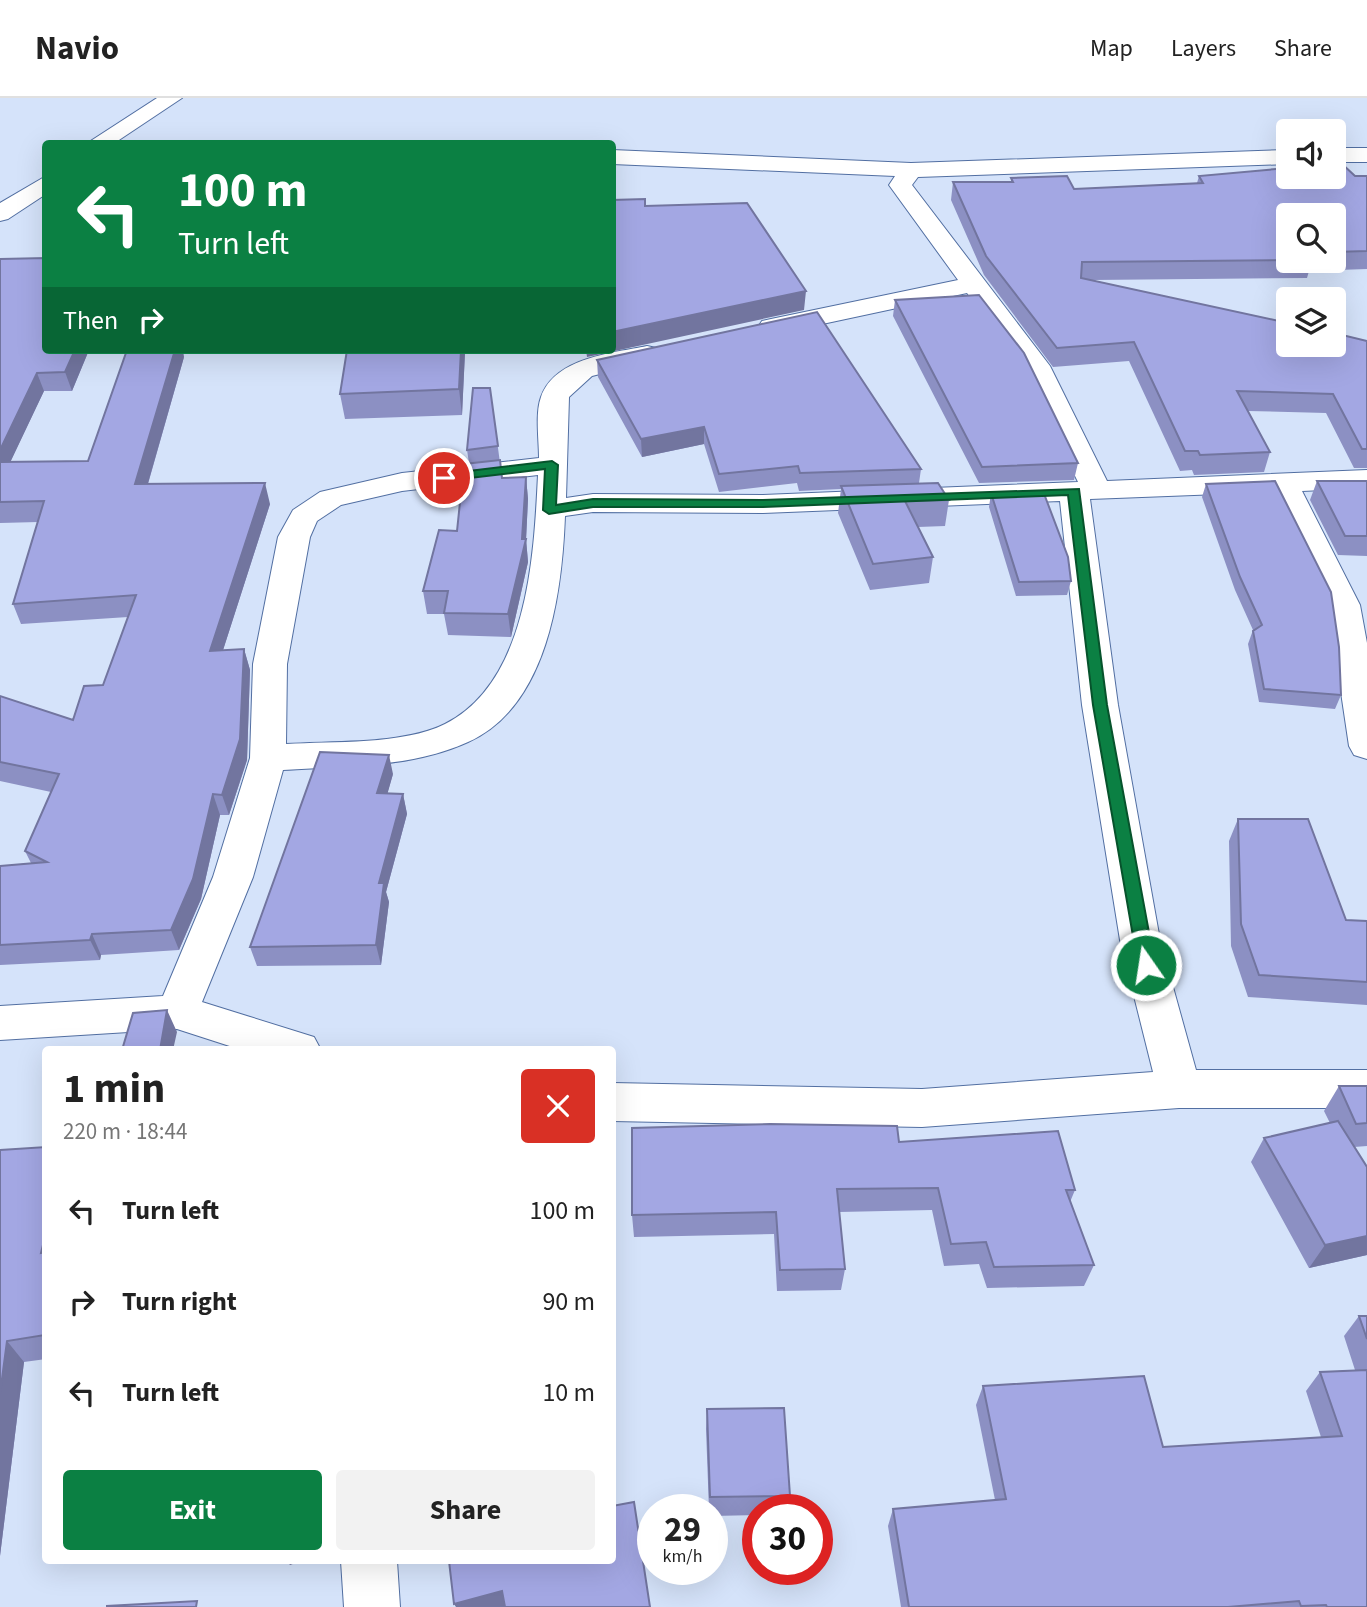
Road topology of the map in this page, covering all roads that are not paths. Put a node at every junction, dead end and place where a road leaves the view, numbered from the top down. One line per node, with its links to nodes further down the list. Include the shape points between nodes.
1 (172, 98): 2 (street)
2 (104, 140)
3 (1346, 155): 4 (street)
4 (1367, 155)
5 (1276, 156): 7 (street)
6 (616, 157): 7 (street)
7 (911, 170): 11 (street, via 900,185)
8 (37, 188): 9 (street); 10 (street)
9 (0, 191)
10 (0, 214)
11 (973, 284): 12 (street); 17 (street, via 1036,366 1072,434)
12 (743, 333)
13 (675, 348): 14 (street, via 593,366 564,380 555,397)
14 (552, 465): 18 (street); 20 (street, via 402,482 331,498 304,516 294,537 270,664)
15 (1367, 479): 16 (street)
16 (1283, 484): 17 (street); 19 (street, via 1344,605)
17 (1086, 491): 18 (street, via 763,504 593,503); 24 (street, via 1100,705 1140,940)
18 (549, 510): 20 (street, via 540,606 526,650 495,709 459,733 415,745)
19 (1367, 746)
20 (268, 758): 21 (street, via 233,877)
21 (177, 1012): 22 (street); 23 (street)
22 (0, 1023)
23 (286, 1046)
24 (1179, 1089): 25 (street); 26 (street, via 922,1108)
25 (1367, 1089)
26 (616, 1102)
27 (369, 1564): 28 (street)
28 (372, 1607)

